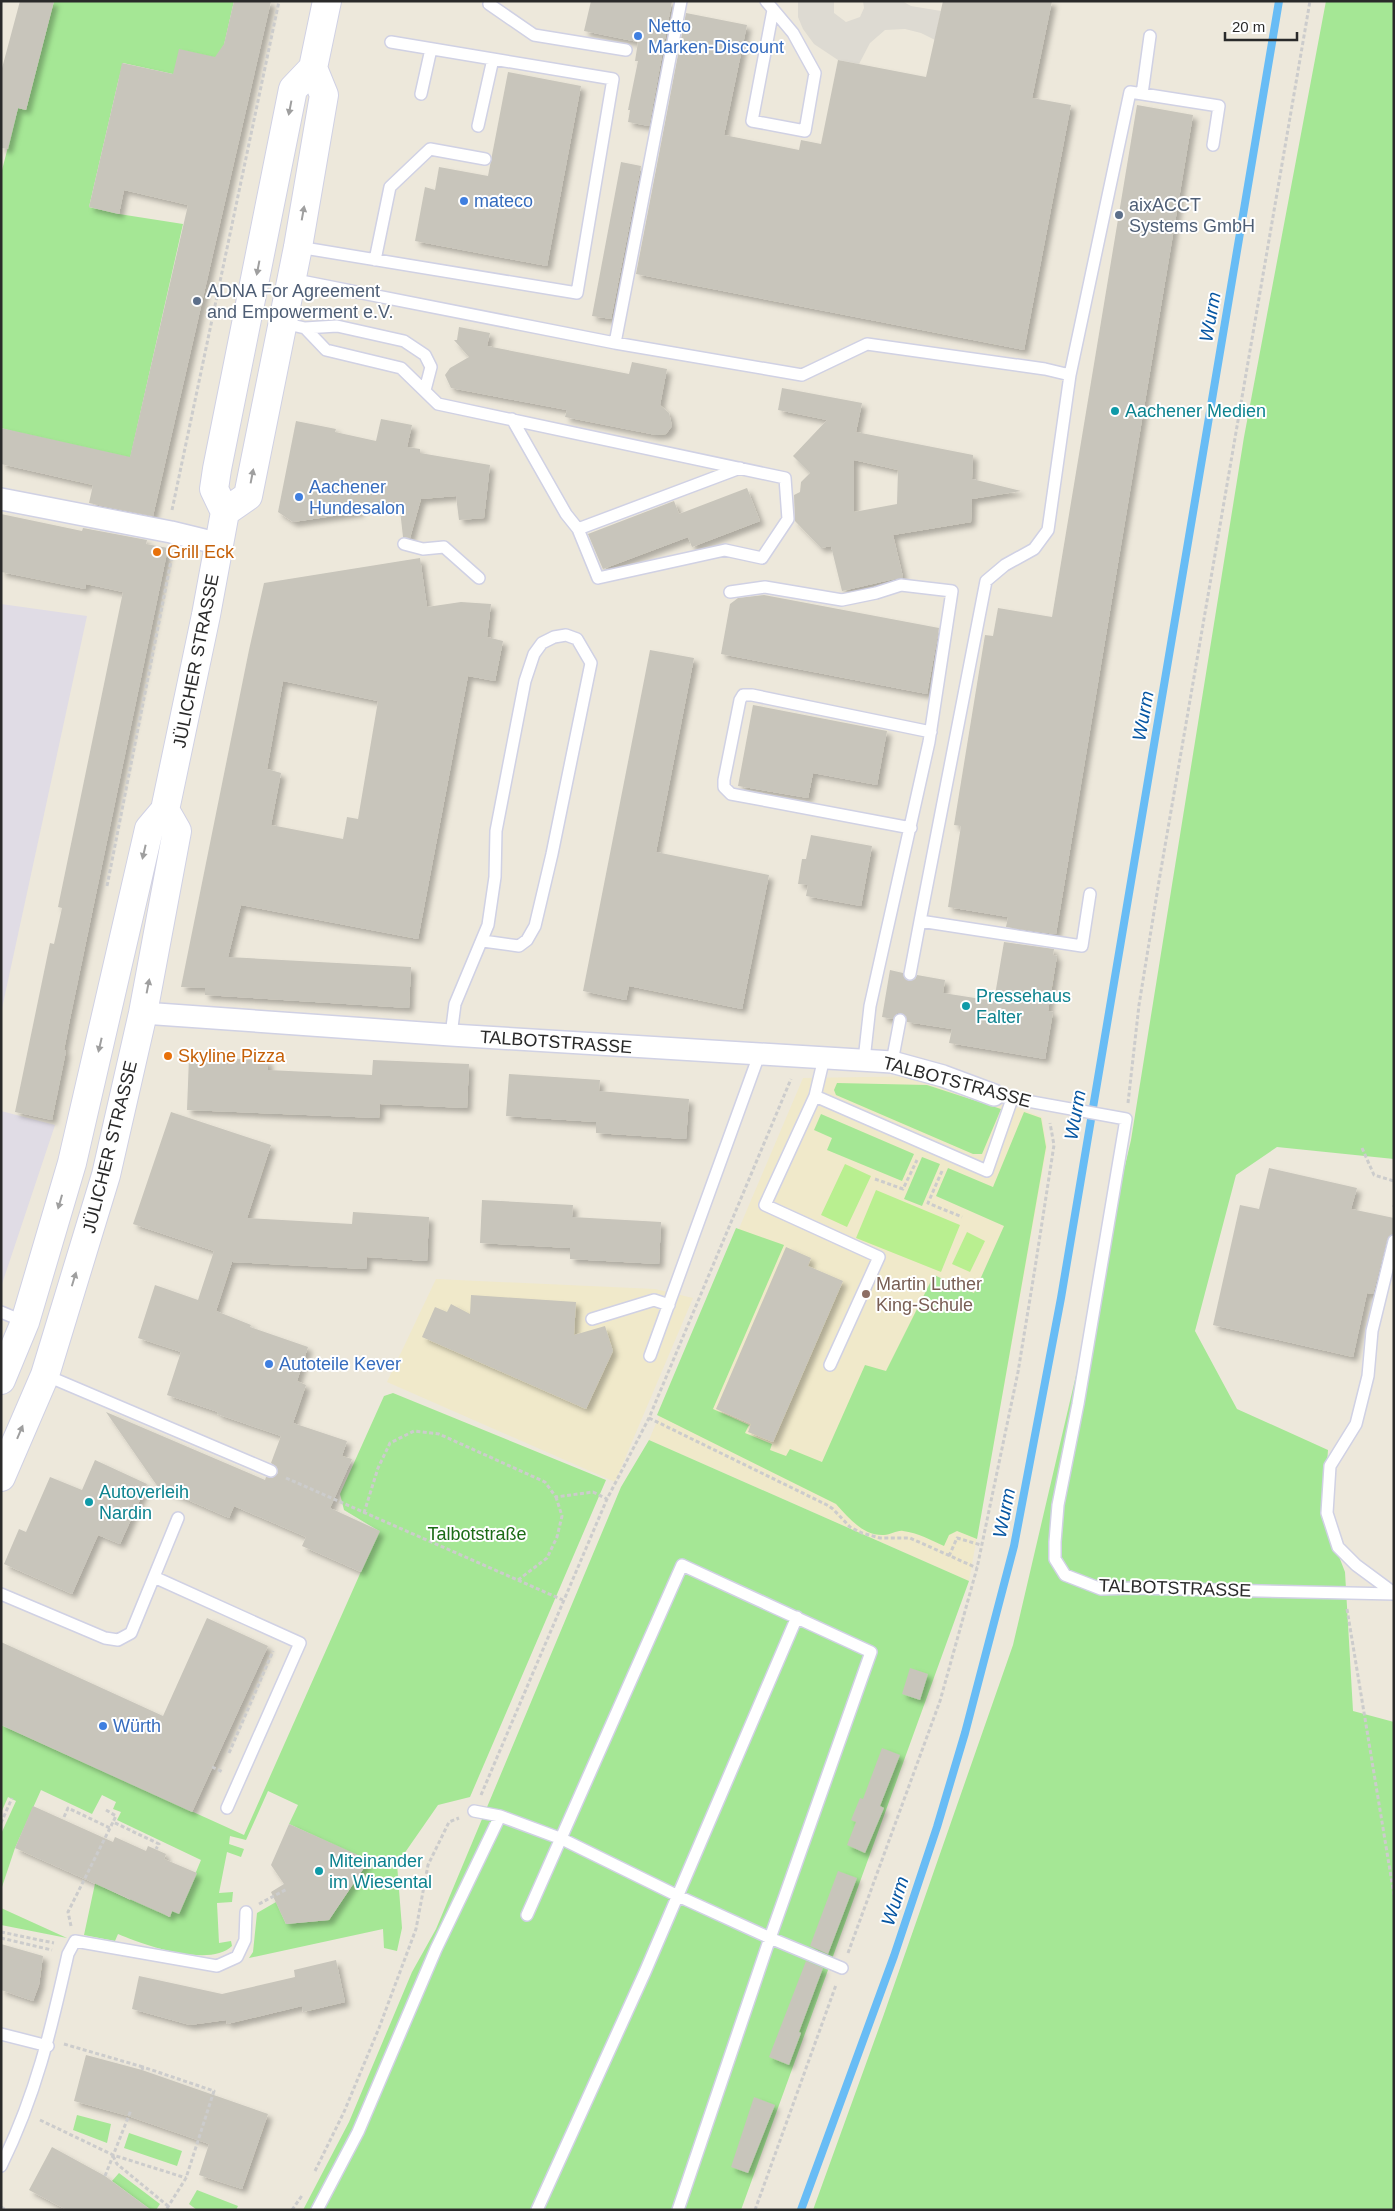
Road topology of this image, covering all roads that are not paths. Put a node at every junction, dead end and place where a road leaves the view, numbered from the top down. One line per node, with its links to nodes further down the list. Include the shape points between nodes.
1 (327, 1): 10 (main road)
2 (490, 1): 8 (lane, via 489,4 534,34)
3 (681, 1): 20 (lane)
4 (770, 6): 4 (lane, via 793,33 815,73 805,131 752,121)
5 (1150, 36): 12 (lane)
6 (391, 42): 7 (lane)
7 (431, 49): 9 (lane); 11 (lane)
8 (626, 50)
9 (493, 59): 13 (lane); 17 (lane, via 613,80 577,293)
10 (313, 68): 16 (main road, one-way to 10, via 324,95); 26 (main road, one-way to 26, via 293,89 217,470 214,489)
11 (420, 94)
12 (1142, 94): 14 (lane, via 1219,106); 21 (lane, via 1130,92)
13 (478, 126)
14 (1213, 145)
15 (485, 158): 17 (lane, via 430,149 390,188)
16 (298, 247): 17 (lane); 18 (main road)
17 (375, 260)
18 (291, 279): 19 (main road); 20 (lane)
19 (294, 326): 22 (lane, via 326,350 401,368); 22 (lane, via 337,326 404,341 425,355 431,367); 26 (main road, one-way to 19, via 248,496)
20 (614, 343): 21 (lane, via 802,375 868,344)
21 (1070, 375): 36 (lane, via 1048,530 1034,549 1005,565 986,581)
22 (425, 390): 23 (lane, via 438,404)
23 (512, 419): 24 (lane); 27 (lane, via 566,514)
24 (740, 468): 27 (lane); 27 (lane, via 785,478 788,519 762,558 725,550 598,578)
25 (1, 500): 28 (street)
26 (225, 512): 28 (main road, JÜLICHER STRASSE)
27 (578, 529)
28 (220, 544): 33 (main road, JÜLICHER STRASSE)
29 (404, 544): 30 (lane, via 422,549 444,547)
30 (478, 578)
31 (730, 592): 32 (lane, via 764,587 842,600 901,585 952,591)
32 (931, 732): 34 (lane); 34 (lane, via 752,695 743,695 736,716 724,780 724,787 731,794)
33 (165, 810): 39 (main road, JÜLICHER STRASSE, one-way to 39, via 149,829); 40 (main road, JÜLICHER STRASSE, one-way to 33, via 177,831)
34 (911, 828): 45 (lane, via 870,1006)
35 (1090, 894): 36 (lane, via 1082,946)
36 (920, 921): 38 (lane)
37 (483, 941): 37 (lane, via 495,877 496,831 525,682 534,654 542,643 566,635 577,639 591,663 535,926 519,946); 42 (lane, via 455,1004)
38 (910, 974)
39 (109, 1008): 40 (main road); 51 (main road, JÜLICHER STRASSE, one-way to 51, via 72,1163)
40 (143, 1013): 42 (street, TALBOTSTRASSE); 55 (main road, JÜLICHER STRASSE, one-way to 40, via 106,1175)
41 (900, 1020): 46 (lane)
42 (451, 1036): 43 (street, TALBOTSTRASSE)
43 (759, 1055): 44 (street, TALBOTSTRASSE); 50 (lane)
44 (824, 1058): 45 (street, TALBOTSTRASSE); 47 (lane)
45 (864, 1060): 46 (street, TALBOTSTRASSE)
46 (892, 1062): 48 (street, TALBOTSTRASSE)
47 (815, 1096): 48 (lane, via 987,1171); 54 (lane, via 765,1204 879,1257)
48 (1003, 1097): 62 (lane, TALBOTSTRASSE, via 1122,1118 1078,1404 1058,1505 1055,1559 1065,1575 1101,1589)
49 (1394, 1241): 62 (lane, TALBOTSTRASSE, via 1372,1331 1368,1376 1356,1424 1330,1466 1327,1513 1338,1547 1356,1566)
50 (670, 1304): 52 (lane, via 654,1300); 53 (lane)
51 (13, 1317): 56 (main road, JÜLICHER STRASSE)
52 (592, 1319)
53 (650, 1356)
54 (830, 1365)
55 (45, 1375): 57 (lane); 58 (main road, JÜLICHER STRASSE, one-way to 55)
56 (1, 1380)
57 (271, 1471)
58 (1, 1477)
59 (178, 1518): 60 (lane)
60 (154, 1577): 61 (lane, via 131,1633 118,1640 105,1638); 64 (lane, via 300,1643)
61 (1, 1594)
62 (1394, 1594)
63 (796, 1617): 67 (lane, via 682,1565); 68 (lane); 71 (lane, via 871,1652)
64 (227, 1808)
65 (474, 1811): 66 (lane)
66 (500, 1816): 67 (lane); 76 (lane, via 436,1949 358,2132)
67 (562, 1839): 68 (lane); 70 (lane)
68 (678, 1896): 71 (lane); 77 (lane)
69 (246, 1912): 74 (lane, via 245,1940 237,1957 217,1966 73,1944)
70 (527, 1915)
71 (770, 1938): 72 (lane); 78 (lane)
72 (842, 1968)
73 (1, 2034): 74 (lane)
74 (48, 2043): 75 (lane, via 26,2113)
75 (2, 2161)
76 (317, 2210)
77 (537, 2210)
78 (678, 2210)

